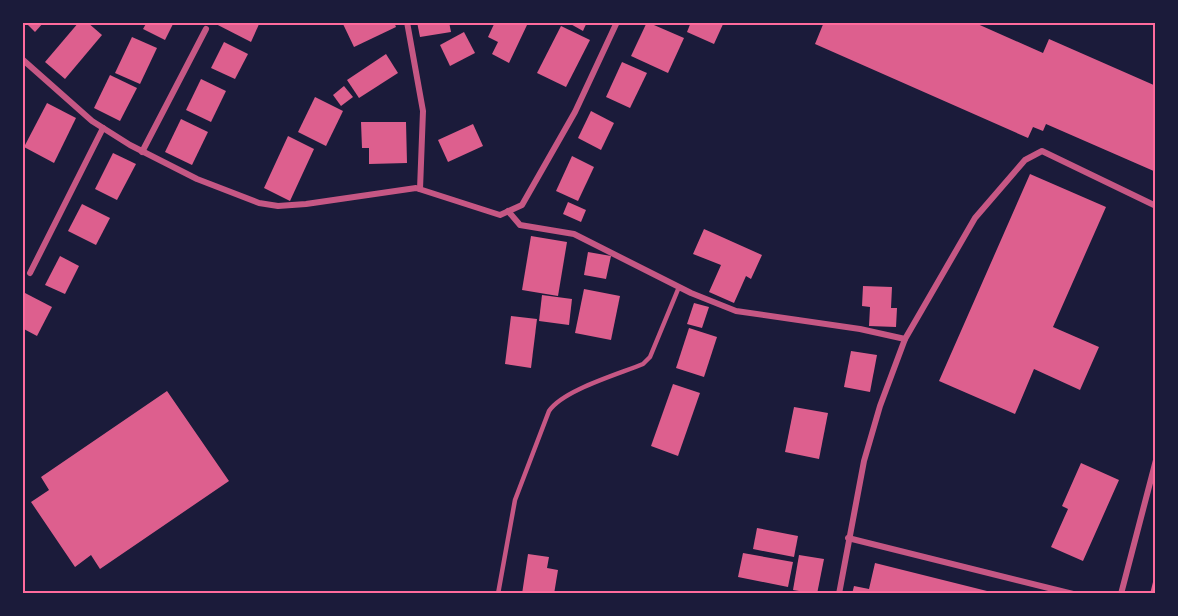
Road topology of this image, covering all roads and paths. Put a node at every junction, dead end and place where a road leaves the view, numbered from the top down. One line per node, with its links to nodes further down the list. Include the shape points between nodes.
1 (407, 22): 7 (street, via 423,111)
2 (617, 22): 9 (street, via 574,112 522,205)
3 (206, 29): 6 (street)
4 (22, 59): 5 (street)
5 (103, 128): 6 (street); 10 (street)
6 (142, 152): 7 (street, via 197,179 259,203 278,206)
7 (420, 189): 9 (street, via 500,215)
8 (1155, 206): 12 (street, via 1042,151 1036,153 1025,160 975,218)
9 (508, 211): 11 (street, via 520,225 574,234)
10 (30, 273)
11 (679, 287): 12 (street, via 736,311); 15 (lane, via 650,357 574,393 549,411 515,500)
12 (905, 339): 14 (street, via 868,450)
13 (1155, 460): 18 (street)
14 (848, 538): 16 (street); 17 (street)
15 (498, 594)
16 (839, 594)
17 (1073, 594)
18 (1121, 594)

